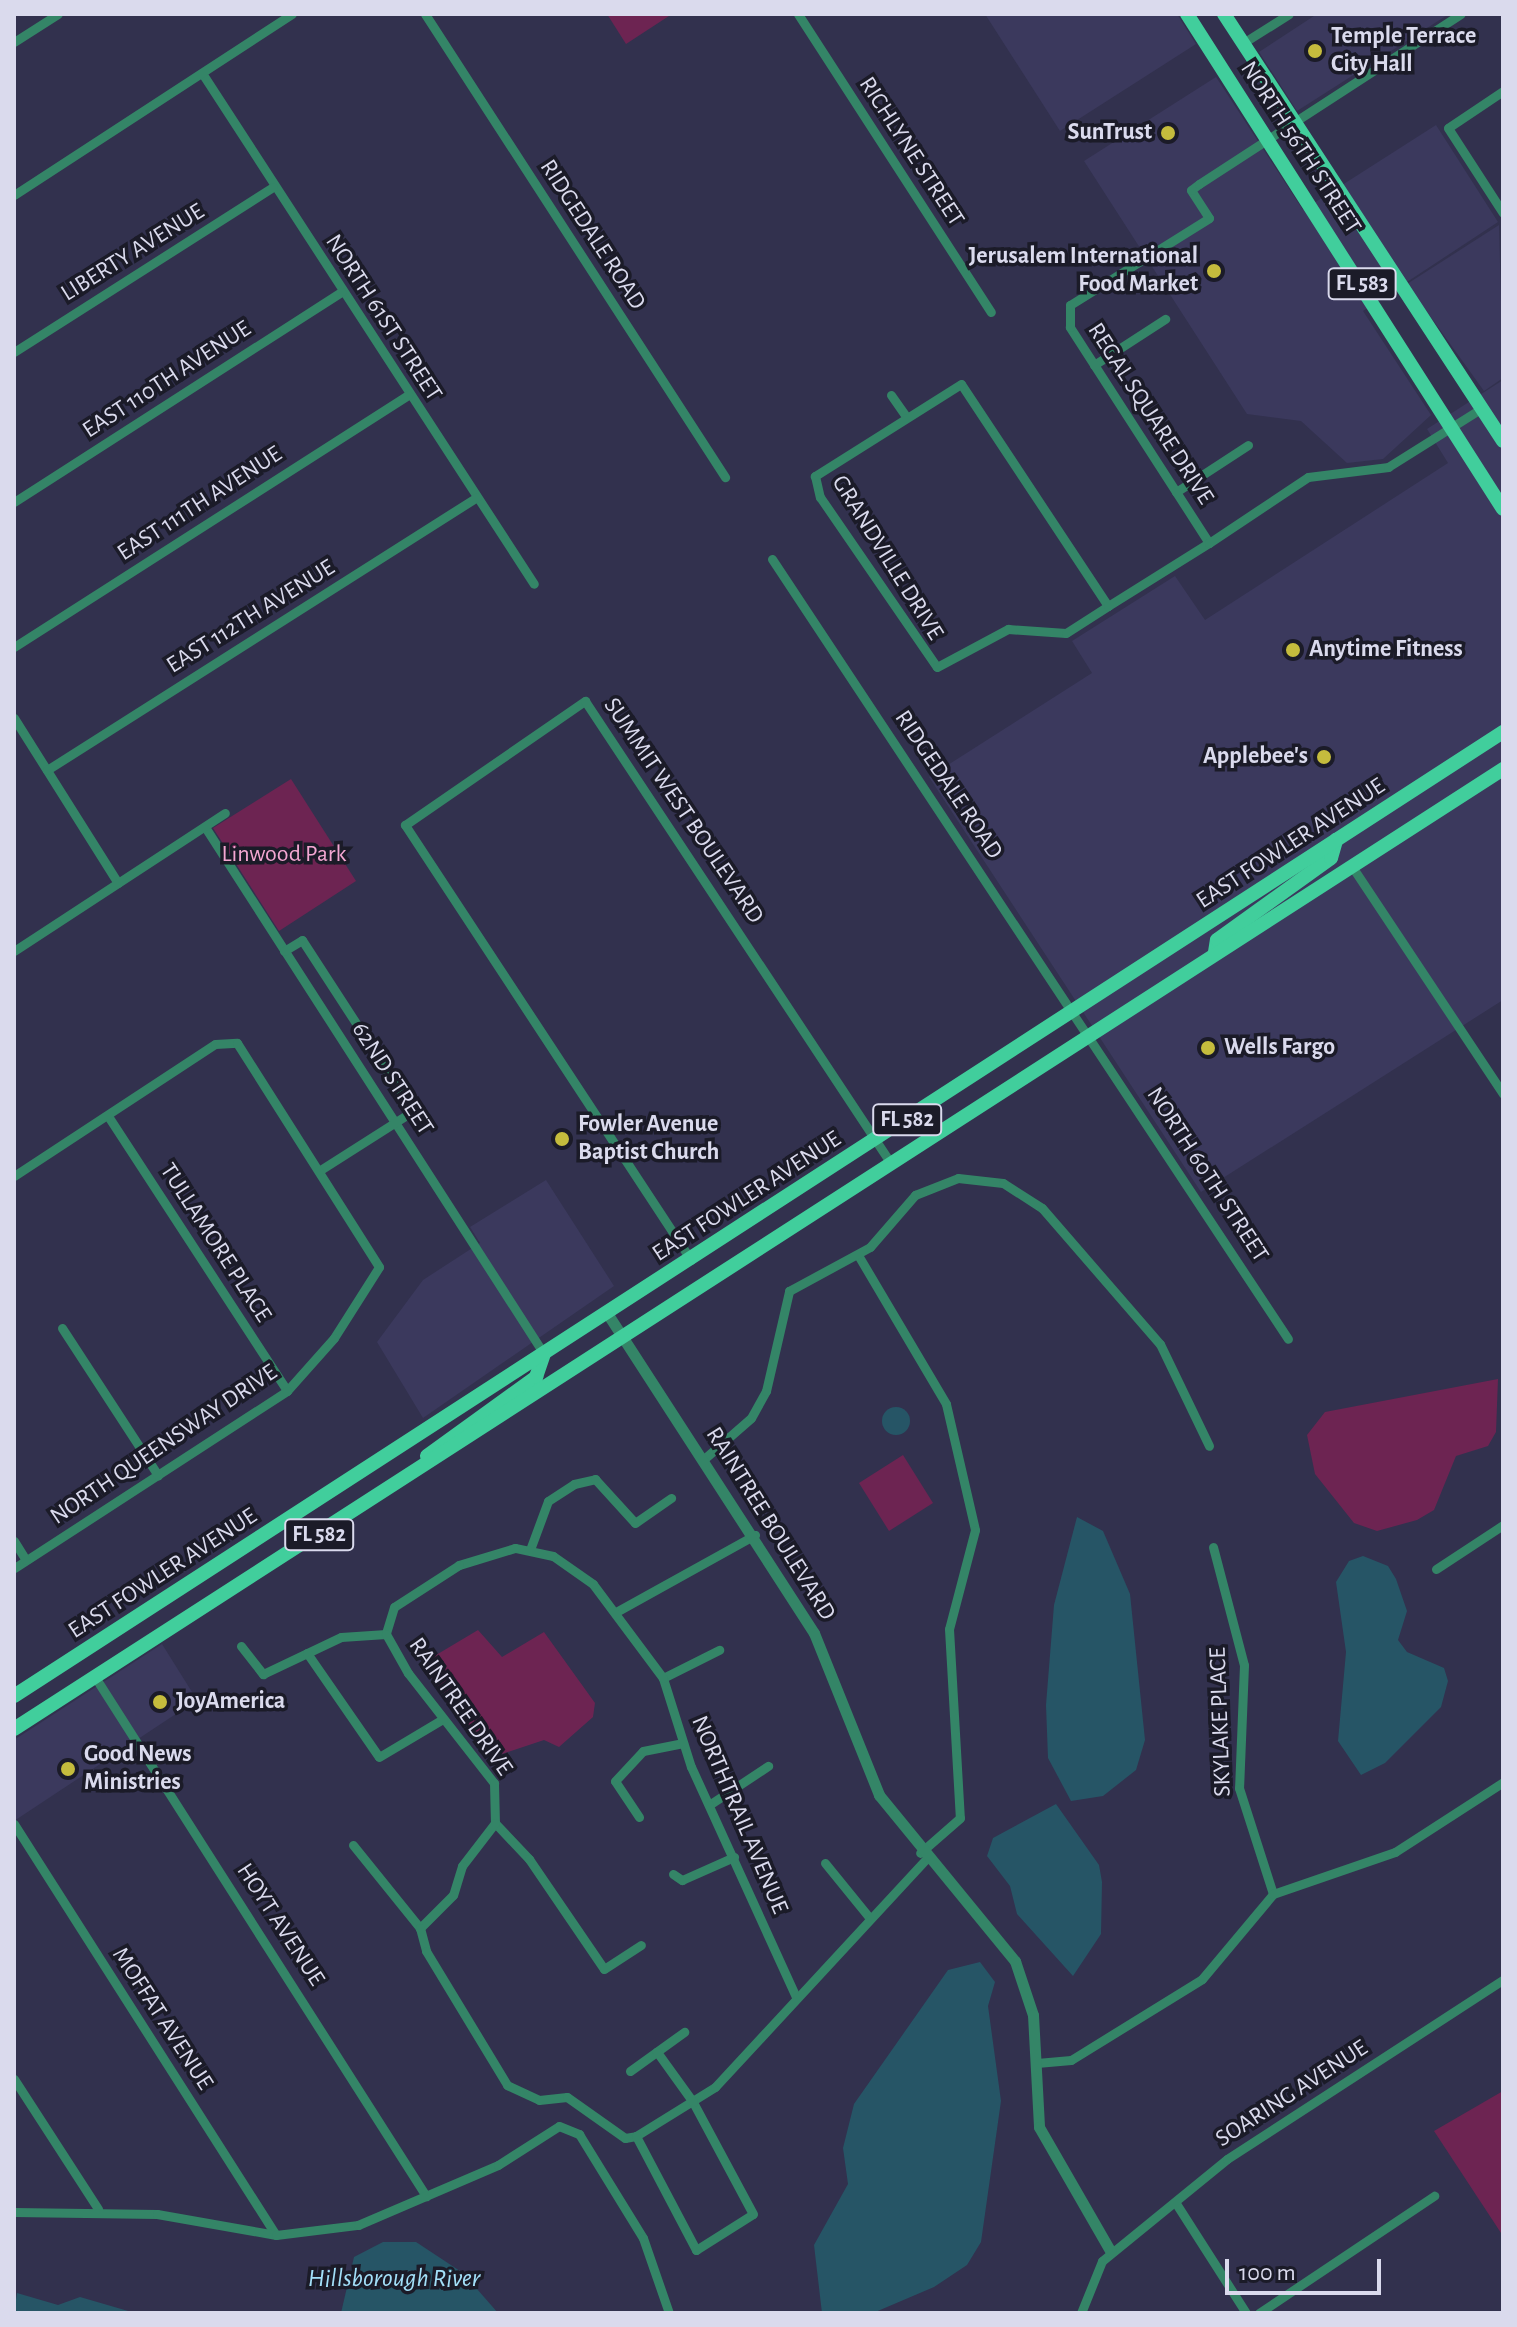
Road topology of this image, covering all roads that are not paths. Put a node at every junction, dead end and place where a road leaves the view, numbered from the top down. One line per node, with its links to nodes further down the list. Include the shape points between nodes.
1 (58, 14): 9 (street)
2 (292, 14): 11 (street)
3 (425, 14): 30 (street, RIDGEDALE ROAD)
4 (798, 14): 19 (street, RICHLYNE STREET)
5 (1187, 14): 14 (main road, NORTH 56TH STREET / FL 583)
6 (1224, 14): 10 (main road, NORTH 56TH STREET / FL 583)
7 (1289, 14): 10 (street)
8 (1461, 14): 13 (street)
9 (14, 42)
10 (1243, 43): 13 (main road, NORTH 56TH STREET / FL 583)
11 (202, 73): 15 (street, NORTH 61ST STREET); 16 (street)
12 (1503, 91): 17 (street, via 1448,128)
13 (1294, 122): 14 (street); 25 (main road, NORTH 56TH STREET / FL 583)
14 (1268, 140): 22 (street, REGAL SQUARE DRIVE, via 1191,190 1209,218 1070,305 1070,327); 27 (main road, NORTH 56TH STREET / FL 583)
15 (273, 187): 18 (street, NORTH 61ST STREET); 21 (street, LIBERTY AVENUE)
16 (14, 195)
17 (1503, 213)
18 (341, 292): 23 (street, NORTH 61ST STREET); 33 (street, EAST 110TH AVENUE)
19 (991, 312)
20 (1165, 319): 22 (street)
21 (14, 352)
22 (1094, 365): 31 (street, REGAL SQUARE DRIVE)
23 (408, 395): 32 (street, NORTH 61ST STREET); 39 (street, EAST 111TH AVENUE)
24 (891, 395): 26 (street)
25 (1482, 408): 27 (street, GRANDVILLE DRIVE); 28 (main road, NORTH 56TH STREET / FL 583)
26 (905, 415): 38 (street, GRANDVILLE DRIVE, via 949,387 970,389); 38 (street, GRANDVILLE DRIVE, via 820,469 815,486 928,663 945,666 1008,629 1066,633)
27 (1451, 423): 34 (main road, NORTH 56TH STREET / FL 583); 35 (street, GRANDVILLE DRIVE, via 1388,467 1308,477)
28 (1503, 441)
29 (1248, 445): 31 (street)
30 (725, 477)
31 (1176, 492): 35 (street, REGAL SQUARE DRIVE)
32 (477, 497): 37 (street, NORTH 61ST STREET); 43 (street, EAST 112TH AVENUE)
33 (14, 502)
34 (1503, 509)
35 (1209, 543): 38 (street, GRANDVILLE DRIVE)
36 (772, 559): 52 (street, RIDGEDALE ROAD)
37 (534, 584)
38 (1108, 606)
39 (14, 647)
40 (14, 718): 43 (street)
41 (1503, 732): 46 (main road, EAST FOWLER AVENUE / FL 582)
42 (1503, 769): 47 (main road, EAST FOWLER AVENUE / FL 582)
43 (47, 770): 48 (street)
44 (225, 813): 45 (street)
45 (205, 827): 48 (street); 50 (street, 62ND STREET)
46 (1336, 840): 51 (main road, via 1331,858 1217,940); 52 (main road, EAST FOWLER AVENUE / FL 582)
47 (1351, 865): 51 (main road, EAST FOWLER AVENUE / FL 582); 54 (street)
48 (118, 883): 49 (street)
49 (14, 951)
50 (284, 951): 56 (street, 62ND STREET); 56 (street, via 302,940 413,1111)
51 (1215, 952): 53 (main road, EAST FOWLER AVENUE / FL 582)
52 (1076, 1011): 53 (street, RIDGEDALE ROAD); 57 (main road, EAST FOWLER AVENUE / FL 582)
53 (1092, 1033): 58 (main road, EAST FOWLER AVENUE / FL 582); 66 (street, NORTH 60TH STREET)
54 (1503, 1094)
55 (108, 1116): 59 (street, via 215,1044 237,1043); 60 (street); 68 (street, TULLAMORE PLACE)
56 (397, 1122): 59 (street); 67 (street, 62ND STREET)
57 (877, 1139): 58 (street, SUMMIT WEST BOULEVARD); 62 (main road, EAST FOWLER AVENUE / FL 582); 62 (street, SUMMIT WEST BOULEVARD, via 585,701 423,806 405,825)
58 (890, 1162): 65 (main road, EAST FOWLER AVENUE / FL 582)
59 (322, 1169): 68 (street, NORTH QUEENSWAY DRIVE, via 379,1267 334,1338)
60 (14, 1176)
61 (858, 1255): 69 (street, via 904,1204 938,1183 976,1178 1014,1187 1042,1208 1152,1334); 70 (street, via 789,1291 766,1391 751,1418); 100 (street, via 946,1404 975,1530 949,1629 960,1818)
62 (691, 1260): 63 (main road, EAST FOWLER AVENUE / FL 582)
63 (607, 1313): 65 (street, RAINTREE BOULEVARD); 67 (main road, EAST FOWLER AVENUE / FL 582)
64 (62, 1328): 71 (street)
65 (622, 1337): 70 (street, RAINTREE BOULEVARD); 73 (main road, EAST FOWLER AVENUE / FL 582)
66 (1288, 1339)
67 (544, 1354): 73 (main road, via 536,1377 464,1424); 89 (main road, EAST FOWLER AVENUE / FL 582)
68 (287, 1391): 71 (street, NORTH QUEENSWAY DRIVE)
69 (1209, 1446)
70 (704, 1459): 75 (street, RAINTREE BOULEVARD)
71 (158, 1475): 79 (street, NORTH QUEENSWAY DRIVE)
72 (671, 1498): 77 (street, via 635,1523 595,1479 574,1484 548,1501)
73 (371, 1502): 87 (main road, EAST FOWLER AVENUE / FL 582)
74 (1503, 1525): 81 (street)
75 (755, 1535): 82 (street); 100 (street, RAINTREE BOULEVARD, via 814,1633 867,1774)
76 (14, 1541): 79 (street)
77 (531, 1547): 82 (street, via 593,1584); 83 (street, RAINTREE DRIVE, via 459,1565 415,1589 394,1607)
78 (1213, 1547): 104 (street, SKYLAKE PLACE, via 1244,1665 1239,1788)
79 (26, 1560): 80 (street, NORTH QUEENSWAY DRIVE)
80 (14, 1568)
81 (1436, 1569)
82 (616, 1612): 88 (street, NORTHTRAIL AVENUE)
83 (386, 1634): 86 (street, via 341,1637); 90 (street, RAINTREE DRIVE)
84 (241, 1646): 86 (street, via 263,1674)
85 (719, 1650): 88 (street)
86 (307, 1653): 90 (street, via 379,1757)
87 (95, 1677): 91 (main road, EAST FOWLER AVENUE / FL 582); 117 (street, HOYT AVENUE)
88 (663, 1678): 92 (street, NORTHTRAIL AVENUE)
89 (14, 1696)
90 (443, 1719): 97 (street, RAINTREE DRIVE, via 494,1783)
91 (14, 1729)
92 (683, 1743): 95 (street, NORTHTRAIL AVENUE); 96 (street, via 643,1751 615,1781)
93 (768, 1766): 95 (street)
94 (1503, 1782): 104 (street, via 1395,1852)
95 (709, 1805): 101 (street, NORTHTRAIL AVENUE)
96 (639, 1817)
97 (495, 1823): 106 (street, via 462,1866 453,1895); 107 (street, via 529,1859 604,1969)
98 (14, 1824): 122 (street, MOFFAT AVENUE)
99 (353, 1845): 106 (street)
100 (923, 1856): 105 (street); 112 (street, RAINTREE BOULEVARD, via 989,1921 1015,1961 1033,2015)
101 (734, 1857): 103 (street, via 682,1880); 109 (street, NORTHTRAIL AVENUE)
102 (825, 1863): 105 (street)
103 (673, 1874)
104 (1273, 1894): 112 (street, via 1202,1979 1071,2060)
105 (868, 1916): 109 (street)
106 (420, 1928): 116 (street, via 426,1951 507,2085 539,2100 567,2097 625,2138)
107 (641, 1945)
108 (1503, 1980): 119 (street, SOARING AVENUE, via 1227,2159)
109 (796, 1997): 115 (street)
110 (684, 2032): 111 (street)
111 (657, 2052): 113 (street); 115 (street)
112 (1037, 2063): 123 (street, RAINTREE BOULEVARD, via 1035,2101 1047,2150)
113 (630, 2071)
114 (14, 2079): 120 (street)
115 (693, 2102): 116 (street); 116 (street, via 753,2214 696,2250)
116 (636, 2136)
117 (426, 2196): 122 (street, via 358,2225); 124 (street, via 498,2165 559,2126 579,2134 643,2238)
118 (1434, 2196): 127 (street)
119 (1177, 2205): 123 (street, SOARING AVENUE); 126 (street)
120 (98, 2209): 121 (street); 122 (street)
121 (14, 2212)
122 (276, 2235)
123 (1111, 2252): 125 (street, via 1090,2282)
124 (669, 2313)
125 (1081, 2313)
126 (1246, 2313)
127 (1259, 2313)

